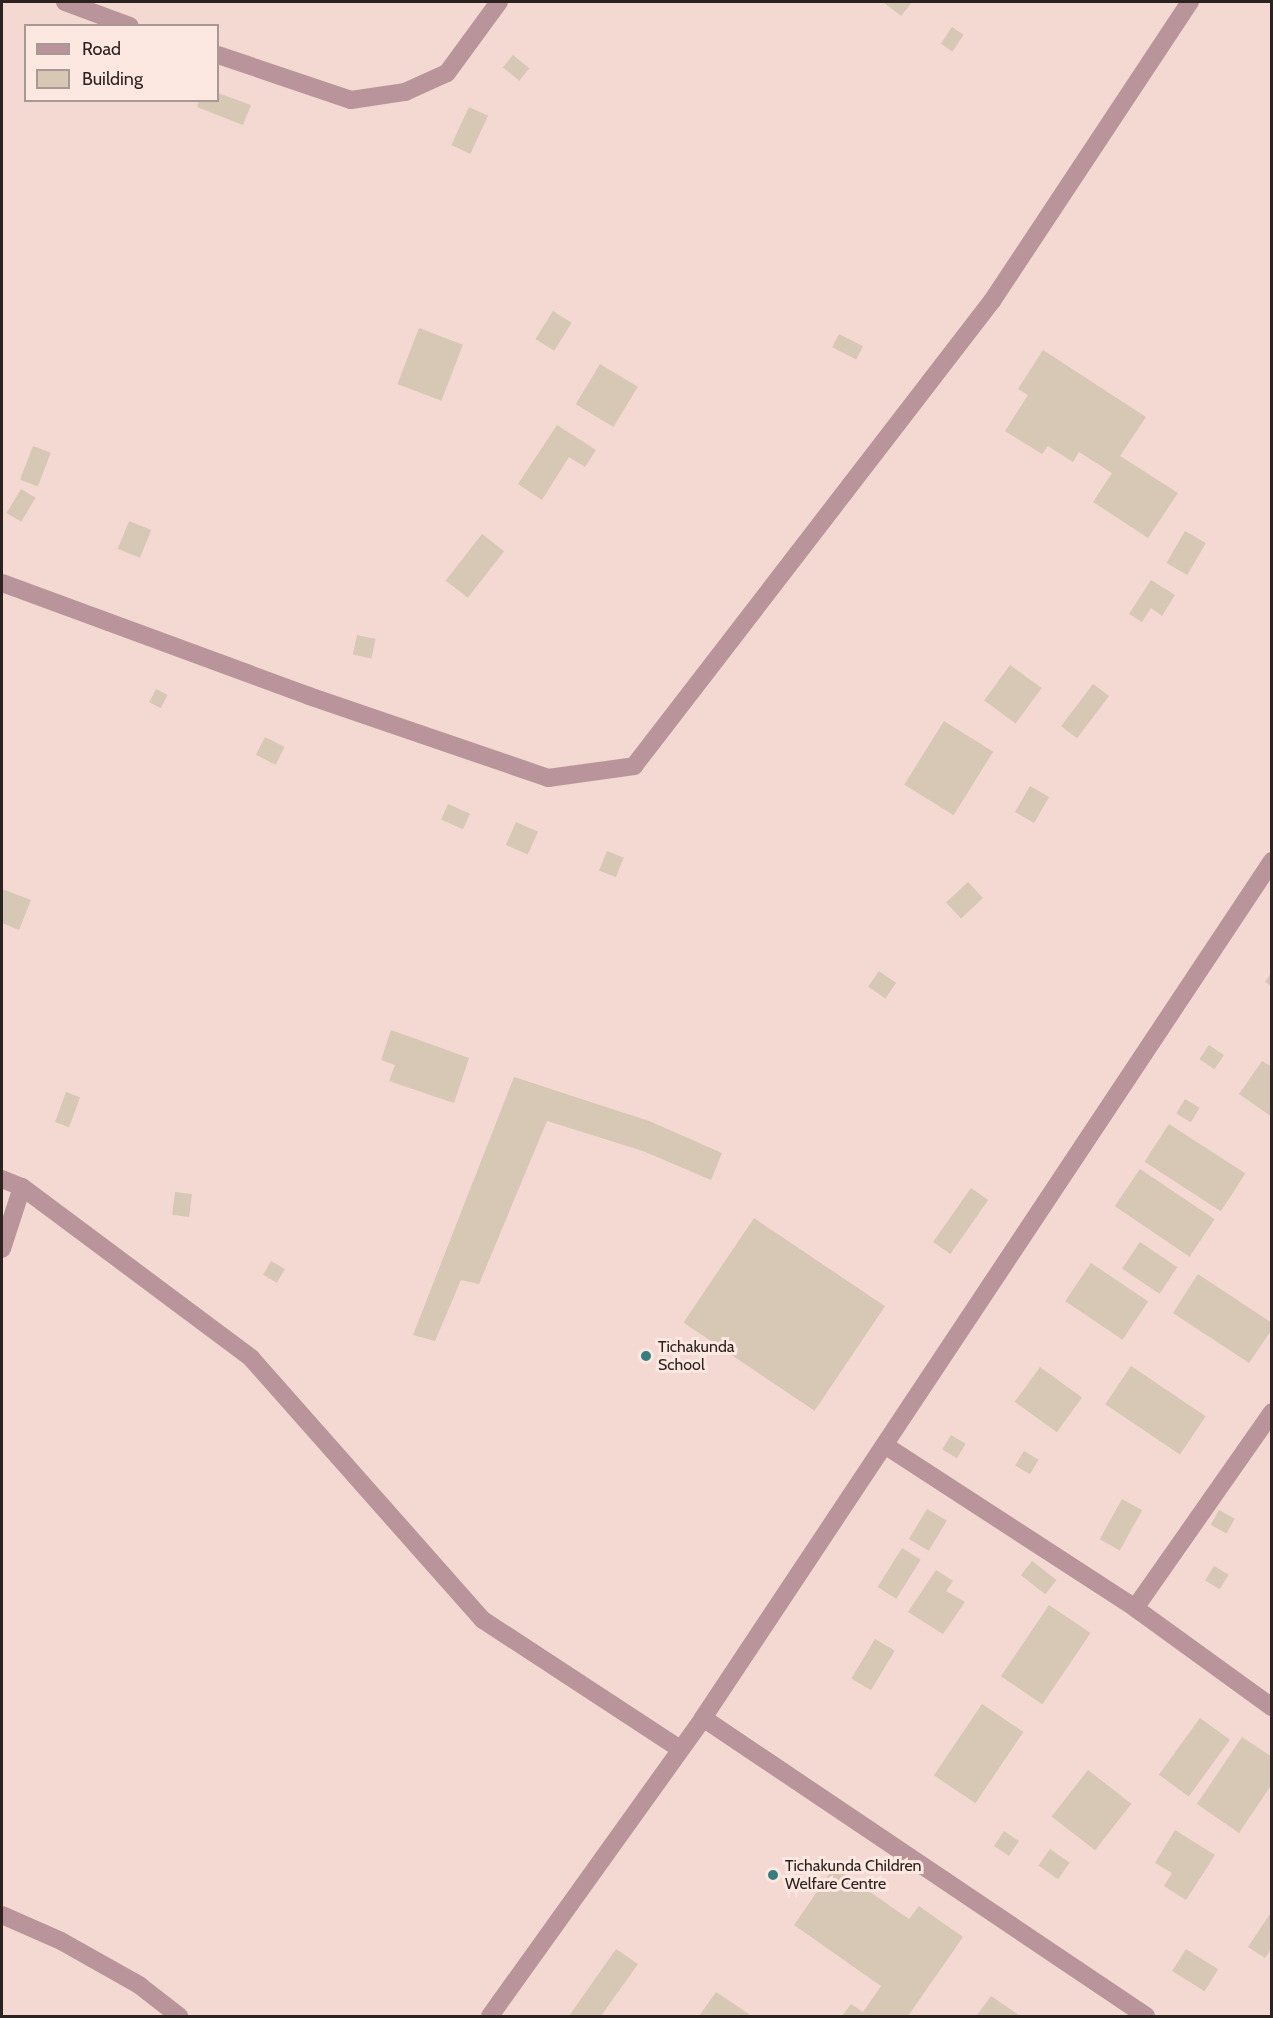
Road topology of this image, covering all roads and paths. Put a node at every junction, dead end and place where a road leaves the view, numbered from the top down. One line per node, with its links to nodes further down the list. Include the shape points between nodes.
1 (65, 2): 4 (street)
2 (499, 2): 5 (street, via 447,73 405,92 351,100)
3 (1190, 2): 6 (street, via 992,301 634,766 548,778 309,696)
4 (125, 24)
5 (219, 55)
6 (2, 583)
7 (1272, 861): 12 (street)
8 (2, 1179): 9 (street)
9 (22, 1187): 10 (street); 16 (street, via 251,1358 483,1620)
10 (2, 1249)
11 (1272, 1412): 13 (street)
12 (886, 1446): 13 (street); 15 (street)
13 (1135, 1608): 14 (street)
14 (1272, 1707)
15 (703, 1718): 16 (street); 20 (street)
16 (680, 1749): 19 (street)
17 (2, 1915): 18 (street, via 61,1941 139,1984)
18 (178, 2016)
19 (490, 2016)
20 (1146, 2016)

